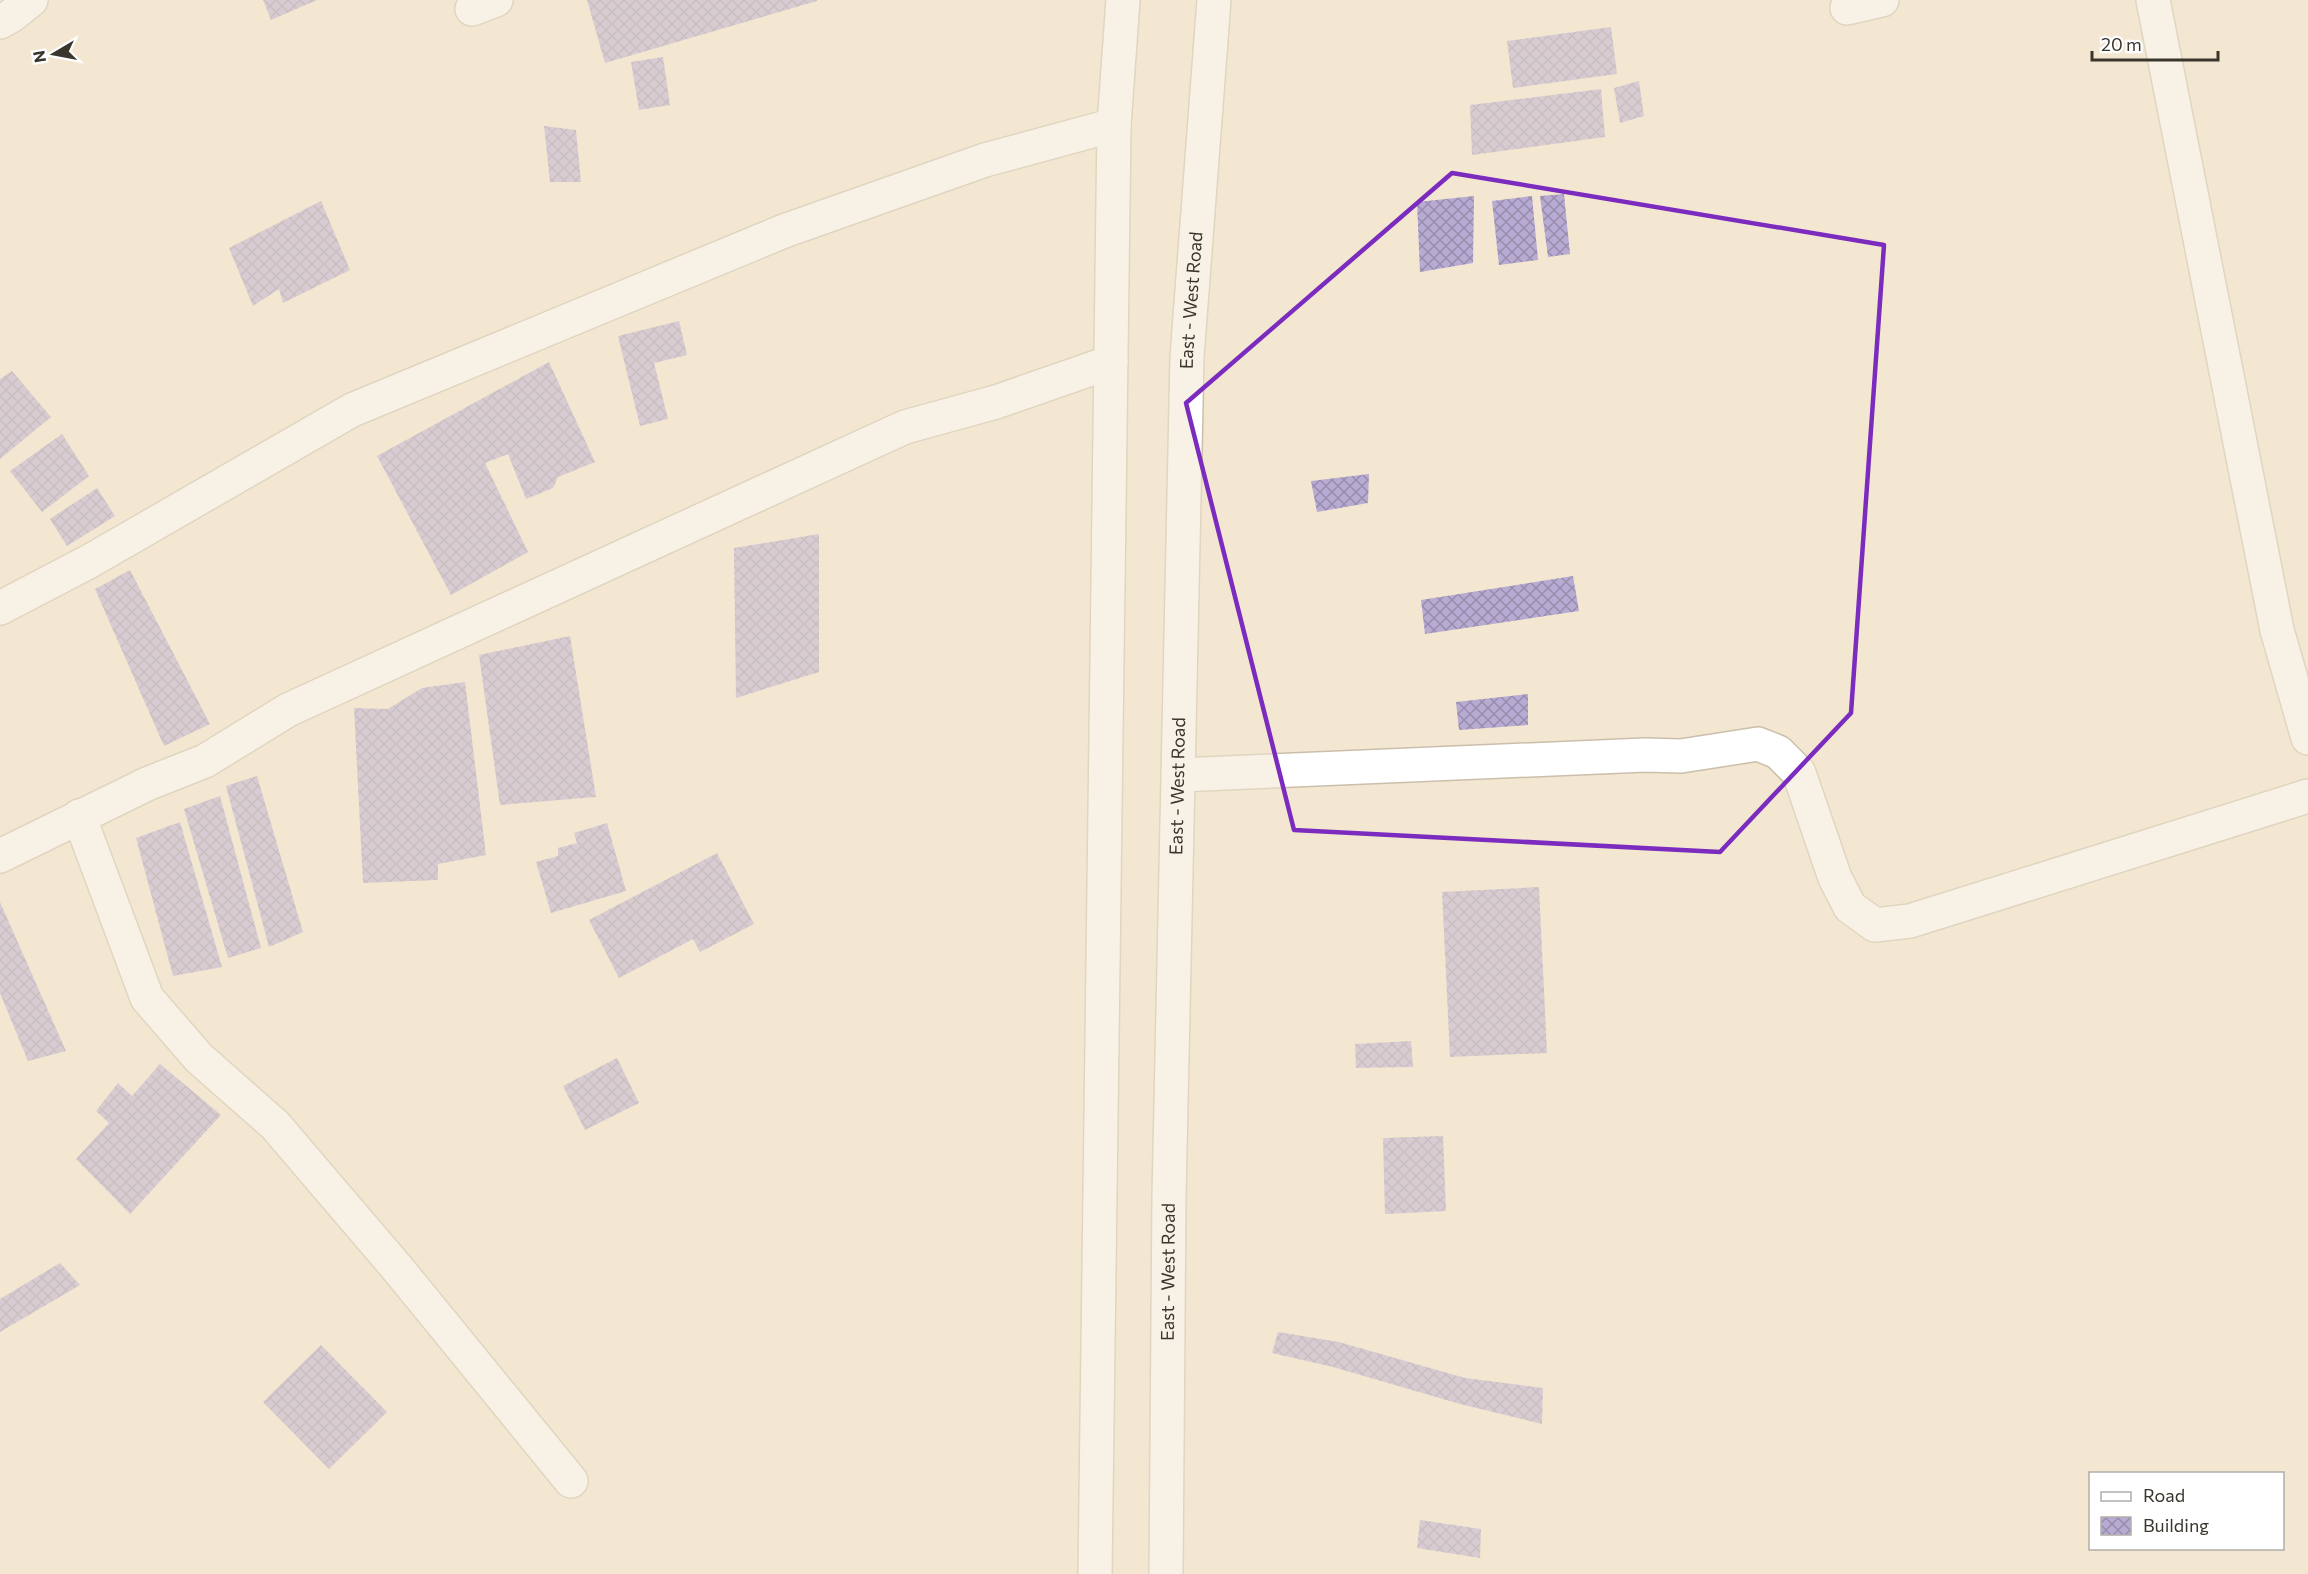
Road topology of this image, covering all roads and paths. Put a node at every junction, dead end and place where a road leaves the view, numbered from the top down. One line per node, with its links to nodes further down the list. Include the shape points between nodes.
1 (31, 0): 7 (street)
2 (1123, 0): 8 (street)
3 (1214, 0): 12 (street, East - West Road, via 1187,357)
4 (1882, 0): 6 (street)
5 (2153, 0): 11 (street, via 2277,630)
6 (1847, 8)
7 (0, 22)
8 (1114, 125): 9 (street); 10 (street, via 985,160 784,231 352,410 100,556)
9 (1111, 362): 14 (street, via 996,402 904,427 288,710 205,761); 17 (street)
10 (0, 608)
11 (2308, 738)
12 (1179, 775): 13 (street, via 1681,756 1758,744 1778,752 1799,773 1834,878 1850,907 1875,925 1910,921); 18 (street, East - West Road, via 1169,1197)
13 (2308, 796)
14 (79, 816): 15 (street); 16 (street, via 147,998 199,1058 275,1125)
15 (0, 856)
16 (571, 1480)
17 (1095, 1574)
18 (1166, 1574)

